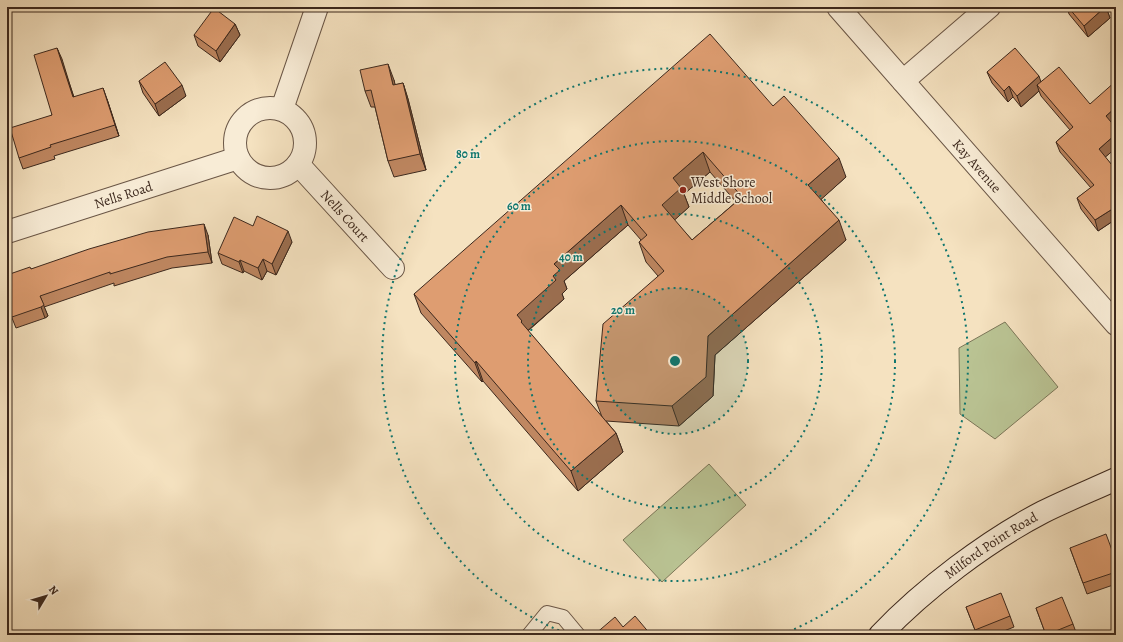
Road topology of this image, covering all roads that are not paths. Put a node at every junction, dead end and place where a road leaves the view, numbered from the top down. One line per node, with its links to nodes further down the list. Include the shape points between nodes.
1 (317, 7): 5 (street)
2 (838, 7): 4 (street, Kay Avenue)
3 (989, 7): 4 (street)
4 (903, 81): 10 (street, Kay Avenue)
5 (282, 109): 6 (street, via 259,109 244,119 236,135); 7 (street, via 292,114 304,133 303,155)
6 (238, 158): 7 (street, via 255,174 266,178 278,177); 8 (street, Nells Road)
7 (298, 164): 9 (street, Nells Court)
8 (7, 232)
9 (393, 268)
10 (1116, 324)
11 (1116, 480): 14 (street, Milford Point Road, via 1043,512 997,540 927,593)
12 (529, 635): 13 (lane, via 547,613 563,617)
13 (578, 635)
14 (880, 635)

